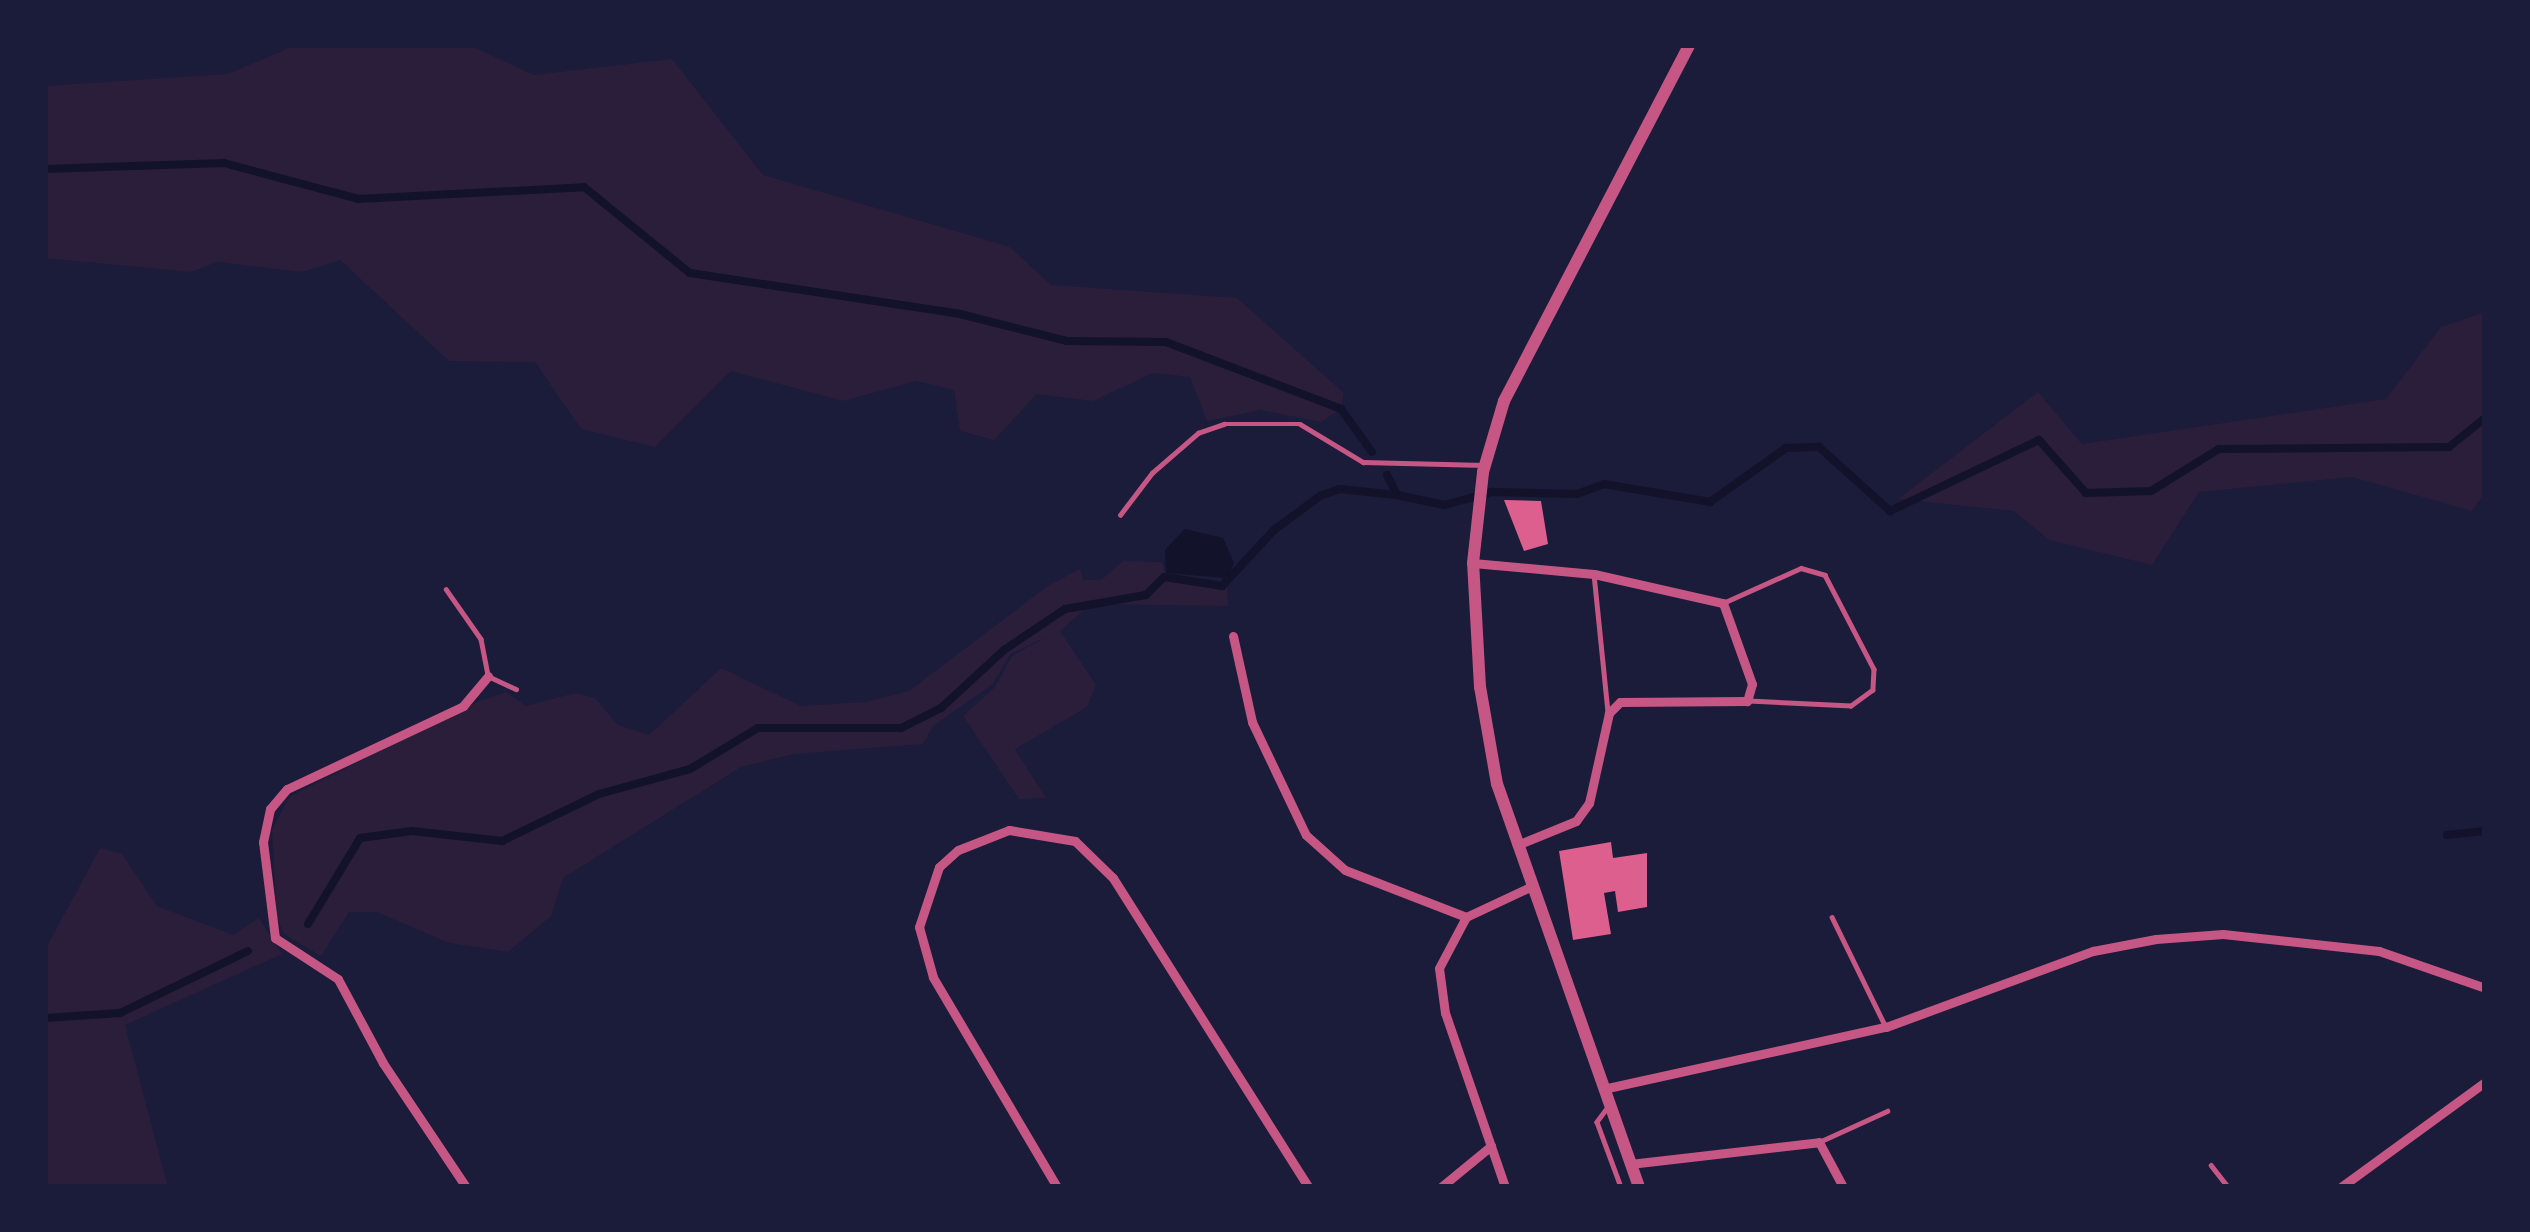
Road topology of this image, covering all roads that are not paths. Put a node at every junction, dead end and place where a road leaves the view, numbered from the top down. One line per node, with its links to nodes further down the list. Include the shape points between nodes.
1 (1689, 45): 2 (street, via 1504,401)
2 (1484, 468): 4 (lane, via 1363,462 1300,424 1224,424 1198,433); 6 (street)
3 (1130, 485): 4 (lane)
4 (1137, 490): 5 (lane)
5 (1120, 515)
6 (1473, 562): 7 (street); 15 (street, via 1488,739)
7 (1594, 574): 9 (street); 14 (lane)
8 (446, 589): 11 (lane, via 481,639)
9 (1723, 603): 13 (street, via 1753,684); 13 (lane, via 1801,568 1825,575 1874,669 1873,690 1851,706)
10 (1233, 636): 17 (street, via 1252,722 1306,835 1345,870)
11 (488, 676): 12 (lane); 29 (street, via 463,706 287,789 270,809 263,842 275,938 338,979 382,1064)
12 (516, 689)
13 (1747, 701): 14 (street, via 1640,698)
14 (1609, 713): 15 (street, via 1589,803 1576,820)
15 (1516, 845): 16 (street)
16 (1528, 888): 17 (street); 22 (street)
17 (1466, 916): 26 (street, via 1445,950 1438,986)
18 (1832, 916): 20 (lane)
19 (2485, 988): 20 (street, via 2379,951 2223,934 2093,951)
20 (1886, 1027): 22 (street)
21 (2485, 1082): 38 (street)
22 (1603, 1089): 23 (street)
23 (1609, 1106): 27 (street); 34 (lane, via 1597,1122)
24 (1887, 1111): 25 (lane)
25 (1819, 1142): 27 (street); 36 (street)
26 (1491, 1146): 32 (street); 33 (street)
27 (1630, 1164): 35 (street)
28 (2211, 1165): 37 (lane)
29 (466, 1187)
30 (1057, 1187): 31 (street, via 933,977 919,927 939,867 971,843 1009,830 1058,833 1113,878)
31 (1308, 1187)
32 (1441, 1187)
33 (1505, 1187)
34 (1621, 1187)
35 (1639, 1187)
36 (1843, 1187)
37 (2228, 1187)
38 (2342, 1187)

